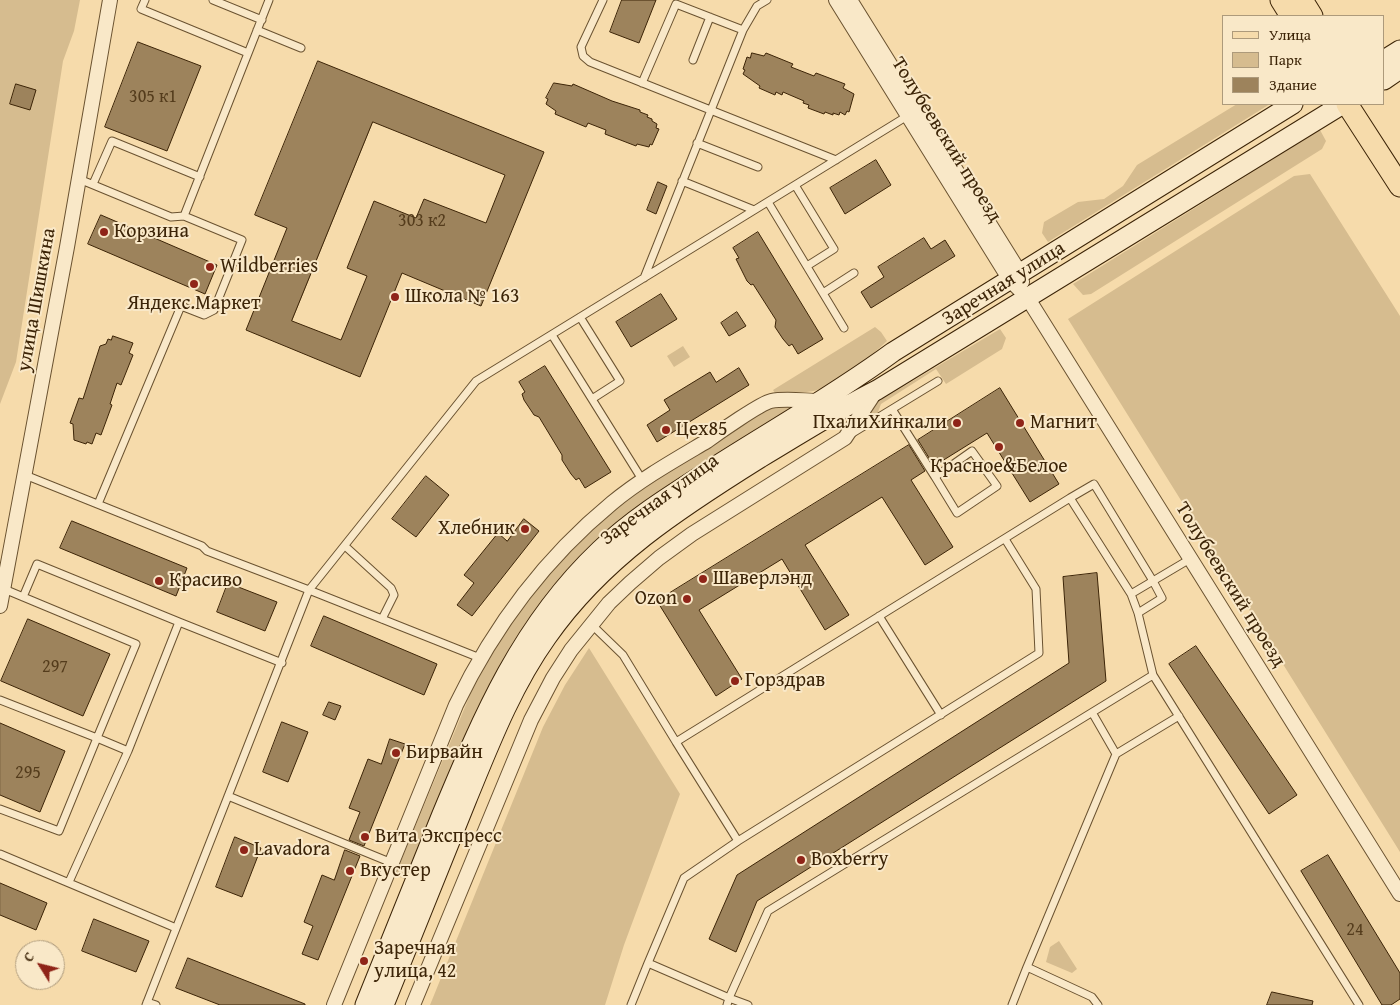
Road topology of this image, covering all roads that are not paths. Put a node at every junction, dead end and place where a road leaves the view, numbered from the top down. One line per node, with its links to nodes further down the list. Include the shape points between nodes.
1 (110, 0): 36 (street, улица Шишкина)
2 (145, 0): 19 (lane, via 141,9)
3 (213, 0): 14 (lane)
4 (269, 0): 14 (lane)
5 (603, 0): 24 (lane, via 581,47 583,56 590,62)
6 (767, 0): 16 (lane, via 756,6)
7 (836, 0): 30 (street, Толубеевский проезд)
8 (850, 0): 30 (street, Толубеевский проезд)
9 (1281, 0): 11 (main road)
10 (1302, 0): 12 (main road)
11 (1290, 15)
12 (1311, 15)
13 (710, 18): 16 (lane); 21 (lane); 24 (lane, via 676,4)
14 (262, 20): 15 (lane)
15 (258, 30): 17 (lane); 19 (lane)
16 (743, 30): 29 (lane)
17 (301, 48)
18 (1400, 50): 20 (street)
19 (248, 53): 35 (lane)
20 (1385, 59)
21 (693, 60)
22 (1400, 69): 23 (street)
23 (1385, 79)
24 (642, 83): 29 (lane)
25 (1291, 105): 46 (street, Заречная улица)
26 (1341, 105): 49 (street, Заречная улица)
27 (1348, 105): 40 (main road)
28 (1366, 105): 33 (main road)
29 (710, 110): 31 (lane); 32 (lane)
30 (913, 113): 32 (lane); 46 (street, Толубеевский проезд)
31 (697, 142): 34 (lane); 37 (lane)
32 (836, 160): 39 (lane)
33 (1400, 160)
34 (758, 167)
35 (200, 178): 38 (lane, via 112,141); 43 (lane)
36 (80, 179): 38 (lane); 59 (street, улица Шишкина)
37 (682, 181): 42 (lane); 47 (lane)
38 (93, 184): 43 (lane, via 171,217)
39 (795, 185): 41 (lane); 44 (lane, via 834,249)
40 (1400, 186)
41 (768, 202): 42 (lane); 44 (lane)
42 (754, 210): 47 (lane)
43 (184, 216): 63 (lane, via 242,240 214,310 204,315 181,306)
44 (807, 266): 48 (lane)
45 (854, 274): 48 (lane)
46 (1015, 276): 49 (street, Толубеевский проезд); 56 (street, Заречная улица)
47 (644, 278): 50 (lane)
48 (823, 293): 51 (lane)
49 (1027, 297): 54 (street, Заречная улица); 66 (street, Толубеевский проезд)
50 (580, 317): 52 (lane); 55 (lane, via 620,381)
51 (844, 328)
52 (552, 334): 55 (lane); 65 (lane, via 476,381)
53 (938, 381): 57 (lane)
54 (877, 390): 58 (street); 104 (street, Заречная улица, via 835,412 675,512 613,561 565,612 531,661 498,723)
55 (592, 399): 61 (lane)
56 (820, 401): 61 (street, via 770,401); 103 (street, Заречная улица, via 665,499 629,526 576,574 538,621 484,716)
57 (892, 408): 58 (lane); 60 (lane)
58 (845, 438): 77 (street, via 659,558 609,603)
59 (25, 475): 63 (lane); 68 (street, улица Шишкина)
60 (935, 477): 60 (lane, via 972,451 997,486 958,513)
61 (642, 481): 78 (street, via 600,513 544,567 517,600)
62 (1070, 498): 64 (lane); 67 (lane, via 1094,484); 70 (lane)
63 (98, 504): 69 (lane)
64 (1005, 539): 74 (lane); 83 (lane, via 1036,589 1039,653)
65 (345, 546): 69 (lane); 75 (lane, via 391,588 394,595)
66 (1190, 559): 67 (lane); 95 (street, Толубеевский проезд)
67 (1153, 581): 70 (lane); 73 (lane, via 1162,598)
68 (4, 589): 71 (lane); 72 (street, улица Шишкина)
69 (309, 590): 75 (lane); 79 (lane)
70 (1131, 594): 73 (lane)
71 (23, 597): 76 (lane, via 37,564); 85 (lane, via 136,644)
72 (0, 606)
73 (1138, 613): 80 (lane)
74 (880, 616): 83 (lane); 86 (lane)
75 (382, 619): 78 (lane)
76 (179, 622): 79 (lane); 87 (lane)
77 (591, 624): 86 (lane, via 623,655); 105 (street, via 553,678 531,720)
78 (480, 658): 93 (street, via 456,705)
79 (282, 663): 89 (lane)
80 (1153, 675): 82 (lane); 84 (lane)
81 (0, 700): 85 (lane)
82 (1092, 714): 88 (lane); 99 (lane, via 768,911)
83 (941, 715): 91 (lane)
84 (1179, 716): 88 (lane); 110 (lane)
85 (97, 738): 87 (lane); 90 (lane, via 58,831)
86 (676, 742): 91 (lane)
87 (128, 751): 94 (lane)
88 (1116, 754): 98 (lane)
89 (228, 796): 93 (lane); 96 (lane)
90 (0, 809)
91 (738, 841): 97 (lane, via 684,878)
92 (0, 854): 94 (lane)
93 (392, 862): 102 (street)
94 (69, 882): 96 (lane)
95 (1400, 894)
96 (176, 928): 100 (lane)
97 (648, 964): 99 (lane); 106 (lane)
98 (1027, 967): 108 (lane); 109 (lane, via 1092,997)
99 (728, 1001): 107 (lane)
100 (147, 1003): 101 (lane)
101 (156, 1005)
102 (334, 1005)
103 (365, 1005)
104 (384, 1005)
105 (413, 1005)
106 (631, 1005)
107 (748, 1005)
108 (1012, 1005)
109 (1098, 1005)
110 (1359, 1005)

